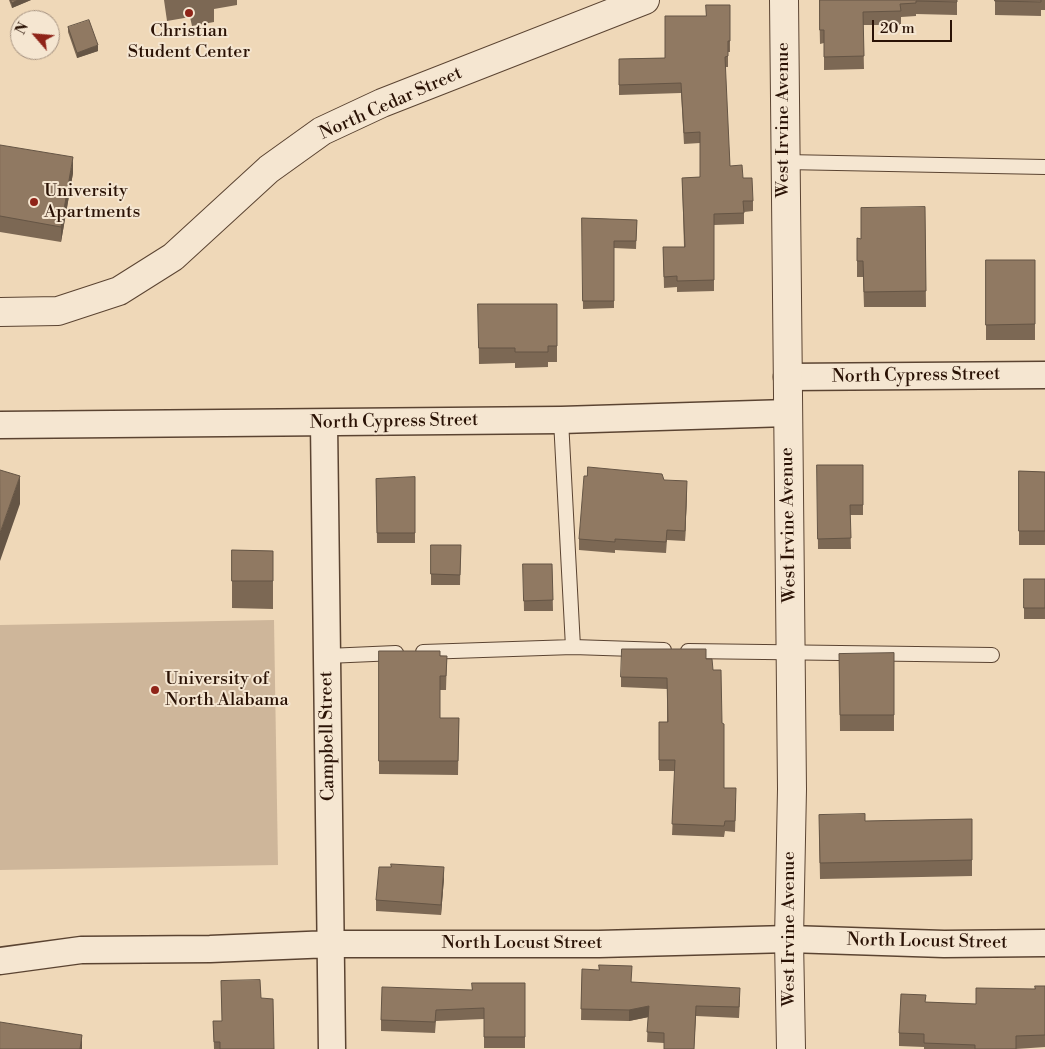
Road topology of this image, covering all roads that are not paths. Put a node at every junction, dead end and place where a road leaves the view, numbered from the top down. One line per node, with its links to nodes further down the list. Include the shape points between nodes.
1 (646, 0): 5 (street, North Cedar Street, via 382,103 322,131 269,169 173,257 119,291 58,311)
2 (784, 0): 3 (street, West Irvine Avenue)
3 (785, 162): 4 (lane); 7 (street, West Irvine Avenue)
4 (1045, 167)
5 (0, 312)
6 (1045, 375): 7 (street, North Cypress Street)
7 (787, 378): 8 (street, West Irvine Avenue)
8 (788, 413): 9 (street, North Cypress Street); 13 (street, West Irvine Avenue)
9 (561, 420): 10 (street, North Cypress Street); 12 (lane)
10 (324, 422): 11 (street, North Cypress Street); 15 (street, Campbell Street)
11 (0, 425)
12 (573, 647): 13 (lane); 15 (lane)
13 (790, 654): 14 (lane); 16 (street, West Irvine Avenue)
14 (992, 655)
15 (327, 656): 18 (street, Campbell Street)
16 (789, 939): 17 (street, North Locust Street, via 944,944); 18 (street, North Locust Street, via 599,944); 21 (street, West Irvine Avenue)
17 (1045, 943)
18 (331, 944): 19 (street, North Locust Street, via 81,950); 20 (street, Campbell Street)
19 (0, 962)
20 (332, 1049)
21 (791, 1049)

